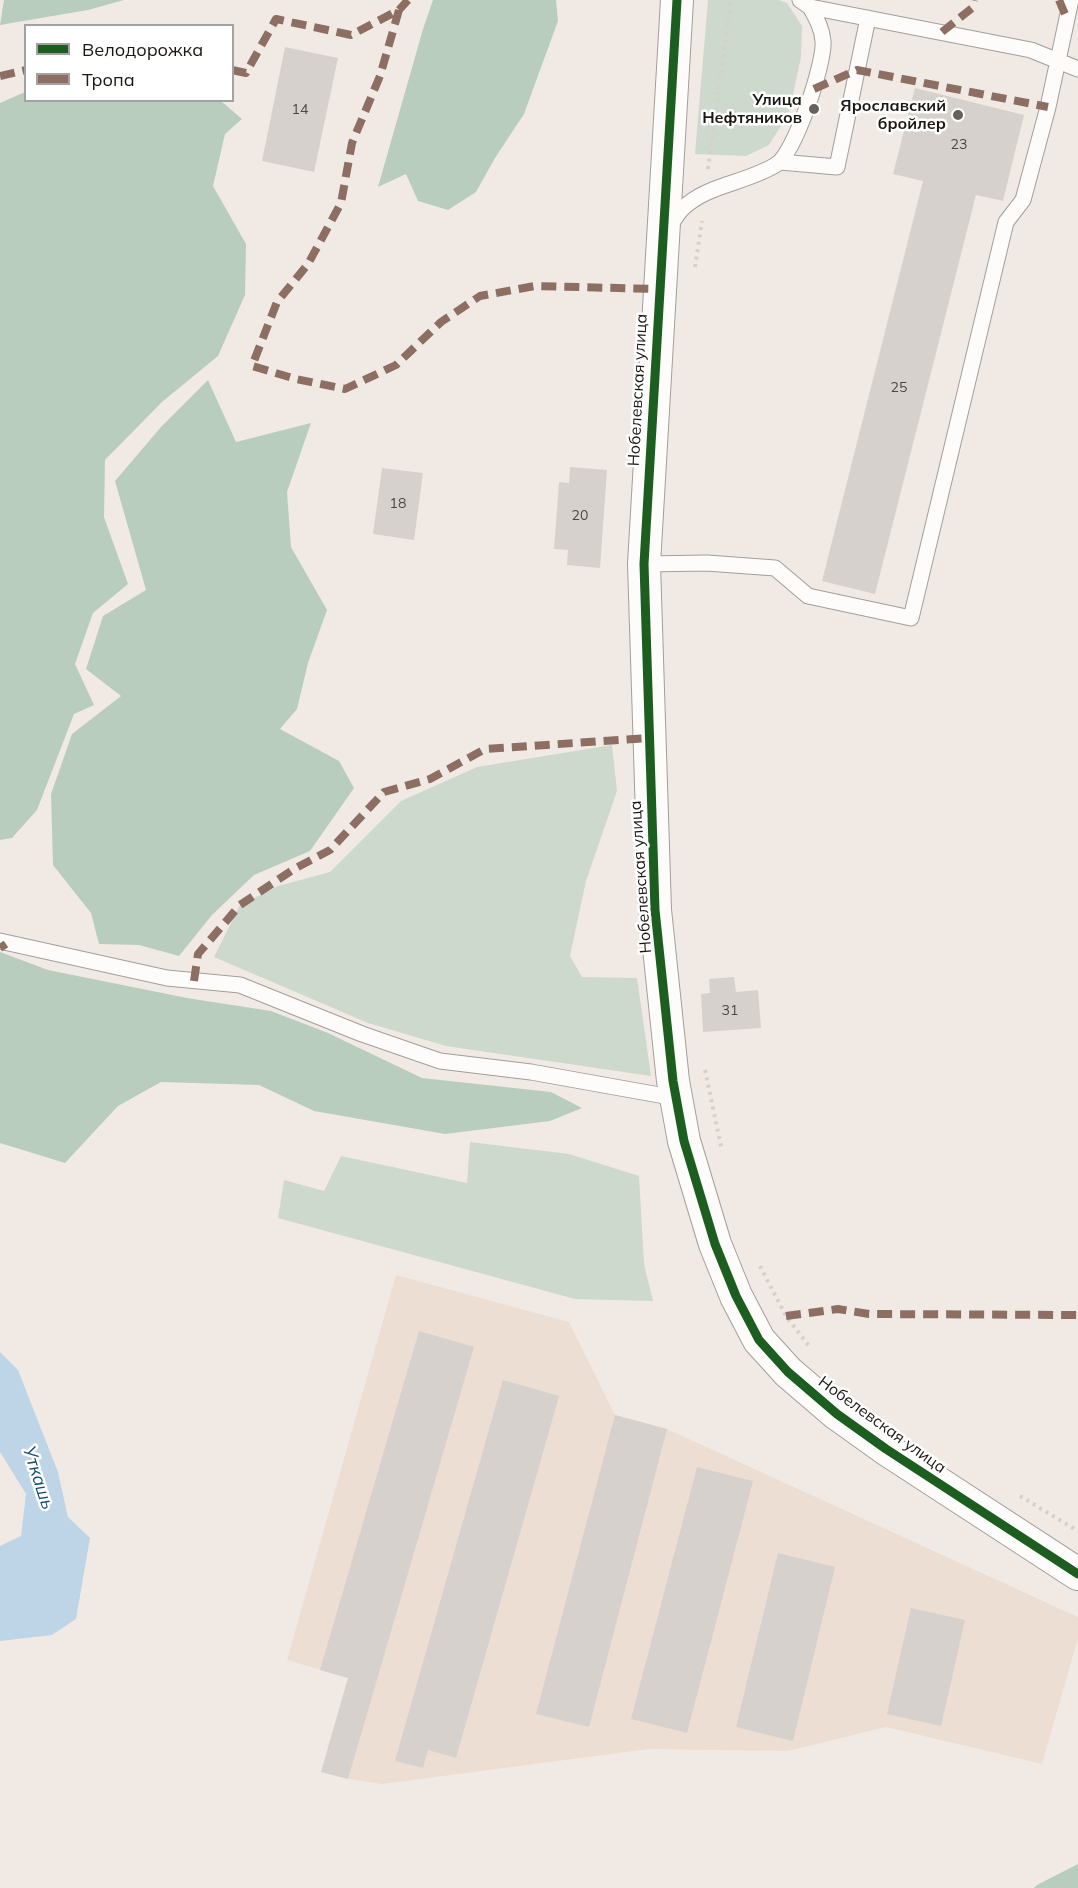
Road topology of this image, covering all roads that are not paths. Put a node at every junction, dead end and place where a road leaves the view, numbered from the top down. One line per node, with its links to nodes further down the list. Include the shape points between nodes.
1 (677, 0): 8 (street, Нобелевская улица)
2 (1071, 0): 5 (lane)
3 (805, 3): 4 (lane); 7 (lane, via 820,24 820,69 794,140)
4 (868, 18): 5 (lane, via 1030,50); 7 (lane, via 837,167)
5 (1057, 60): 6 (lane); 9 (lane, via 1023,200 1006,222 911,618 808,596 775,568)
6 (1078, 69)
7 (780, 162): 8 (lane, via 762,173 704,194 683,208)
8 (662, 235): 9 (street, Нобелевская улица)
9 (644, 564): 11 (street, Нобелевская улица, via 655,910)
10 (0, 941): 11 (lane, via 167,978 240,985 440,1061 531,1072)
11 (676, 1098): 12 (street, Нобелевская улица, via 684,1141 715,1244 759,1340 788,1372 837,1414)
12 (1078, 1574)

